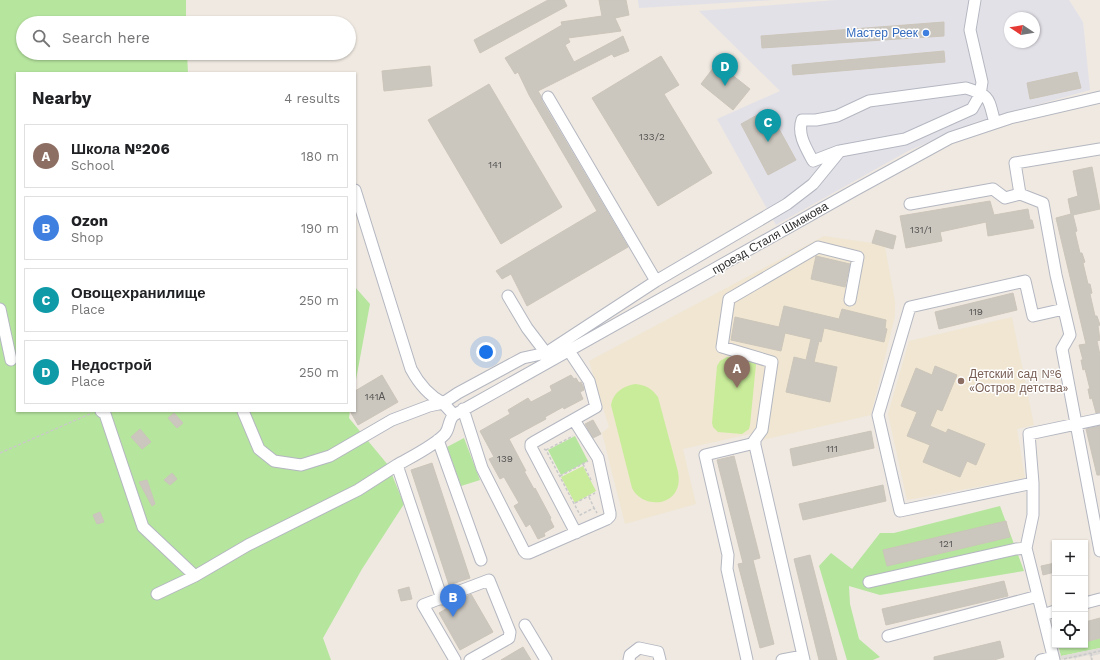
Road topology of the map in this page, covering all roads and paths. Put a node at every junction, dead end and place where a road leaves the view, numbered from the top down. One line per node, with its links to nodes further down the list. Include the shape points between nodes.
1 (975, 0): 2 (street, via 970,30 982,82)
2 (981, 92): 5 (street, via 987,97); 7 (street, via 972,110 905,139); 7 (street, via 966,88 869,101 837,116 802,120 799,128 813,161)
3 (1100, 96): 5 (street, проезд Сталя Шмакова)
4 (548, 98): 11 (street)
5 (995, 123): 16 (street, проезд Сталя Шмакова, via 950,138)
6 (1100, 150): 9 (street, via 1014,163)
7 (840, 151): 11 (street, via 813,184 787,204)
8 (356, 193): 20 (street, via 411,369 433,398)
9 (1020, 194): 10 (street, via 1006,198 993,188); 15 (street, via 1043,203)
10 (910, 204)
11 (656, 280): 17 (street)
12 (508, 296): 17 (street)
13 (850, 300): 29 (street, via 858,257 818,247 729,299 722,347 772,362 762,430 754,440)
14 (0, 309): 19 (street)
15 (1064, 309): 26 (street, via 1070,335 1062,349); 37 (street, via 1033,316 1025,281 910,307 878,415 900,511)
16 (569, 351): 23 (street, проезд Сталя Шмакова); 25 (street, via 588,381 596,404 594,409)
17 (546, 353): 20 (street, via 523,358 458,393)
18 (0, 354): 19 (street)
19 (14, 362)
20 (443, 404): 22 (street, via 392,420 330,456 301,466 274,461 259,449); 23 (street)
21 (104, 412): 31 (path); 48 (street, via 143,527)
22 (243, 412)
23 (458, 412): 28 (street); 44 (street, via 482,468 524,551 529,553)
24 (1100, 419): 26 (street)
25 (574, 420): 27 (street); 32 (street, via 531,444)
26 (1075, 424): 37 (street, via 1029,434); 46 (street)
27 (581, 431): 30 (path); 43 (street, via 599,461 610,512 610,516)
28 (438, 440): 35 (street); 47 (street)
29 (755, 443): 63 (street); 69 (street, via 705,454 728,555 727,569)
30 (546, 450): 32 (path); 36 (path)
31 (0, 453)
32 (535, 454): 44 (street)
33 (589, 461): 34 (path)
34 (583, 464): 36 (path); 38 (path)
35 (397, 466): 48 (street, via 358,490 248,545); 52 (street)
36 (560, 476): 41 (path)
37 (1033, 483): 45 (street, via 1033,515)
38 (594, 485)
39 (597, 492): 40 (path)
40 (588, 496): 41 (path); 42 (path)
41 (574, 504): 42 (path, via 580,515)
42 (594, 508): 43 (path)
43 (602, 521): 44 (street)
44 (576, 533)
45 (1026, 548): 49 (street); 51 (street)
46 (1100, 551)
47 (481, 560)
48 (195, 576): 50 (street)
49 (870, 582)
50 (157, 594)
51 (1038, 596): 56 (street); 58 (street)
52 (442, 599): 65 (street, via 423,606); 66 (street, via 489,580 510,635 509,638)
53 (1100, 599): 54 (street)
54 (1088, 602)
55 (1052, 612): 56 (street)
56 (1043, 615): 64 (street)
57 (525, 625): 67 (street)
58 (888, 636)
59 (1100, 651): 60 (path)
60 (1091, 653): 61 (path); 73 (path)
61 (1075, 656): 64 (path); 72 (path)
62 (627, 658): 68 (street, via 639,648 658,652)
63 (804, 658): 70 (street)
64 (1056, 659): 71 (street)
65 (455, 660)
66 (470, 660)
67 (546, 660)
68 (660, 660)
69 (747, 660)
70 (782, 660)
71 (1041, 660)
72 (1076, 660)
73 (1092, 660)

